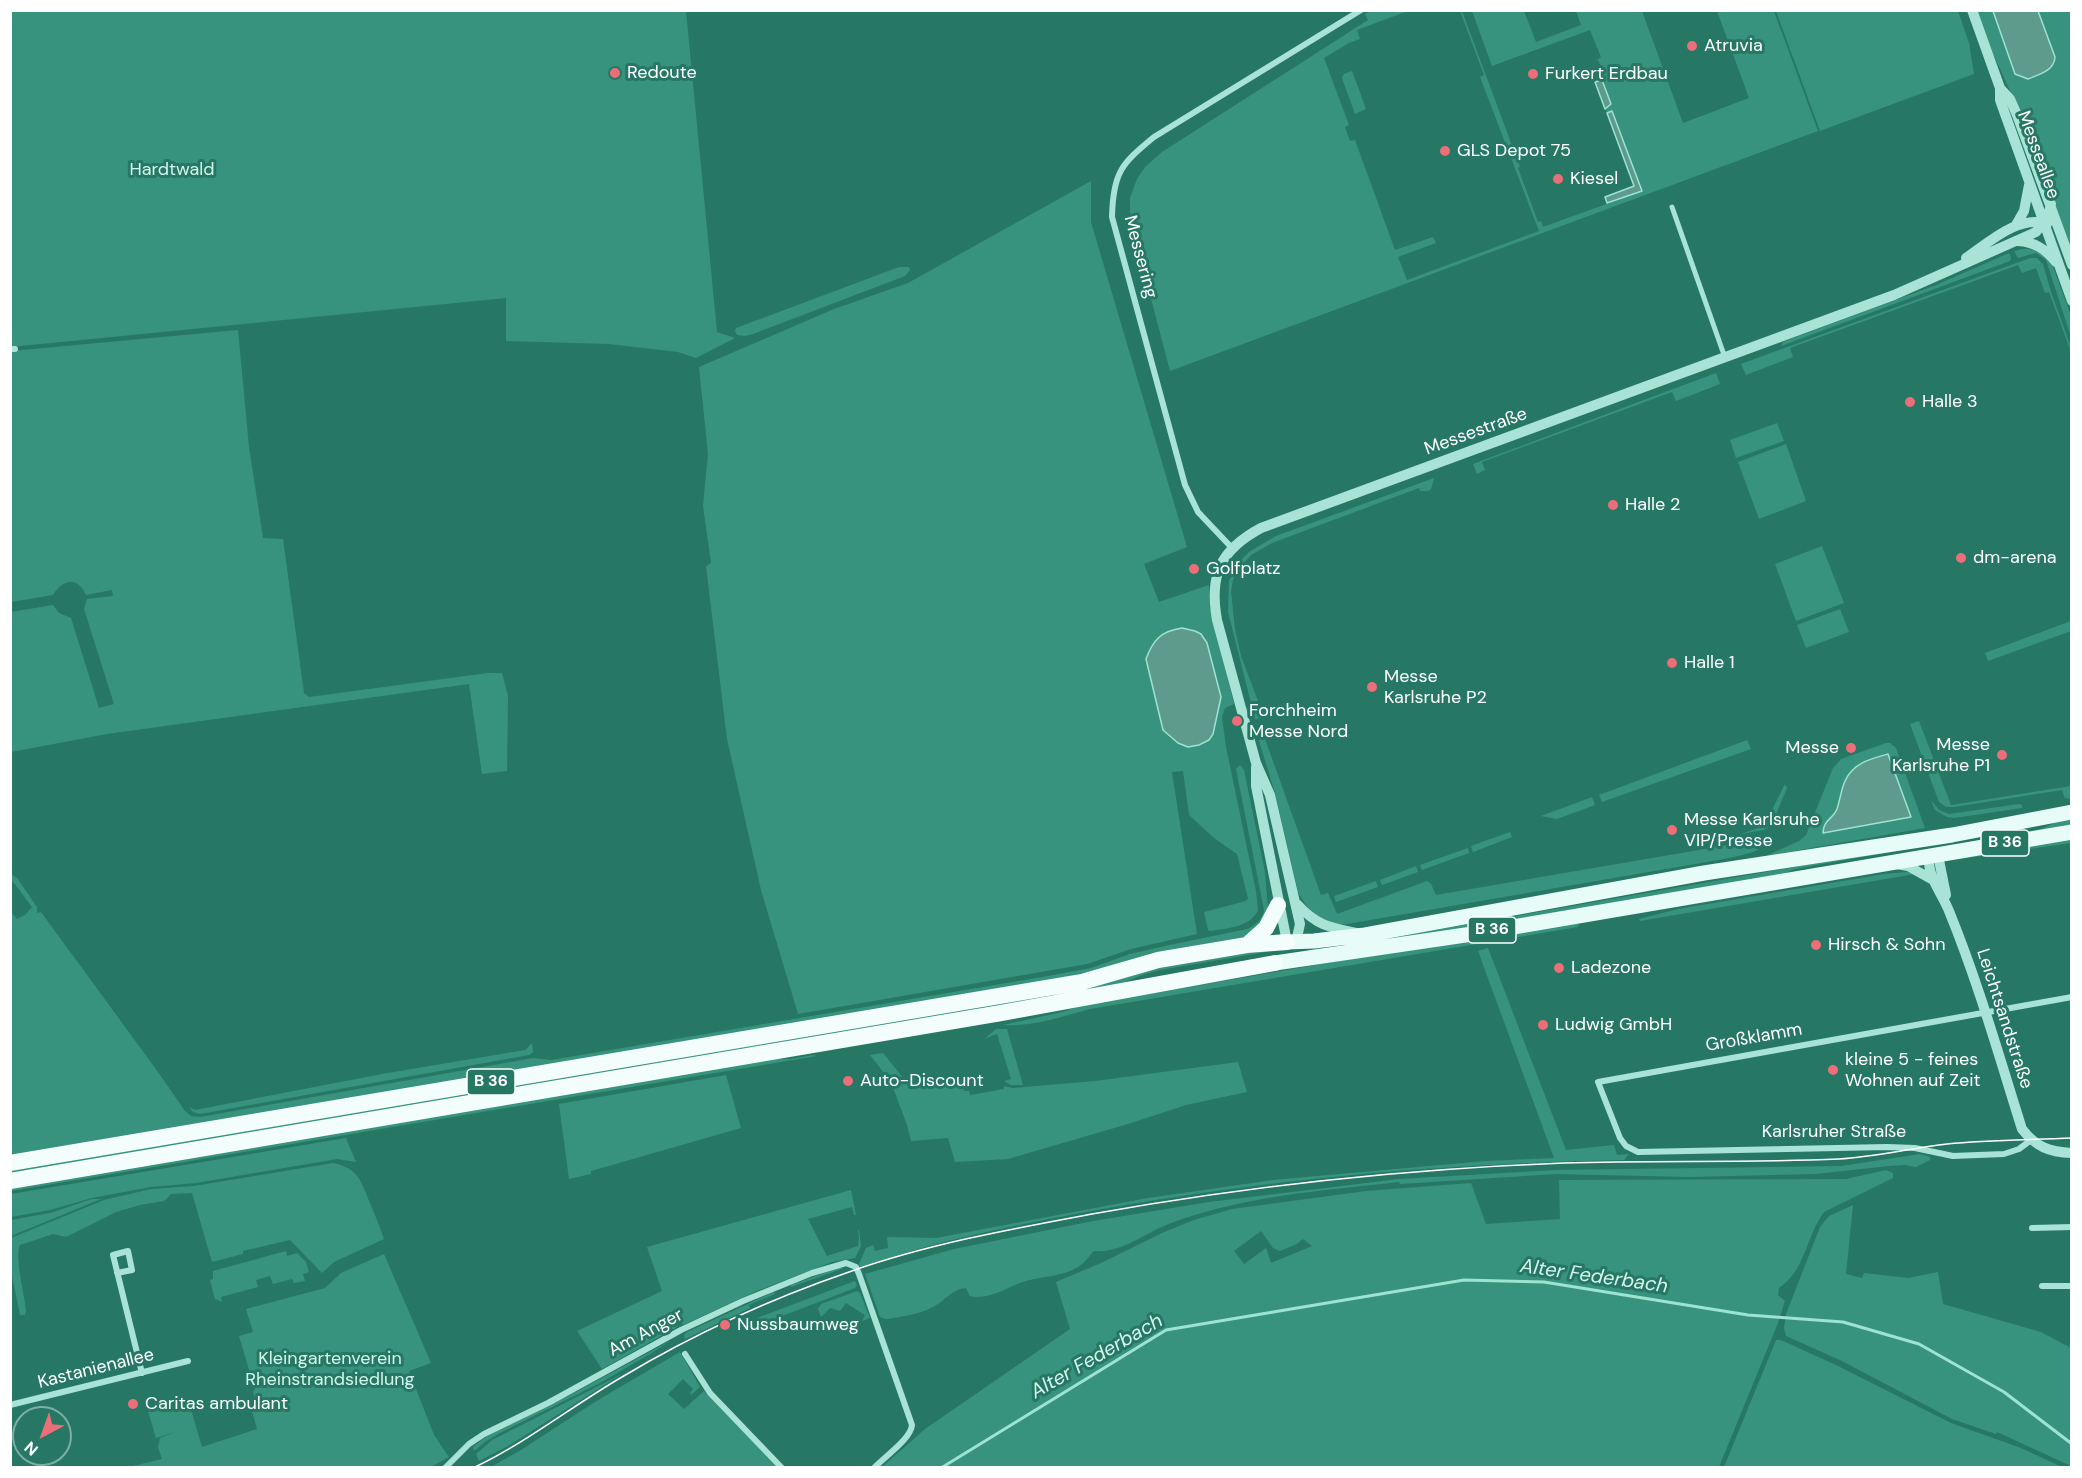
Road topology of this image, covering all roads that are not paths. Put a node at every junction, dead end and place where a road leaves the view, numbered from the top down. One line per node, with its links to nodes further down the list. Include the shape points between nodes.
1 (1361, 10): 15 (street, Messering, via 1154,137 1130,156 1113,192 1112,217 1185,485 1198,512)
2 (1972, 10): 3 (street, Messeallee)
3 (2000, 88): 4 (street, Messeallee, via 2000,100); 5 (street, Messeallee, via 2010,99)
4 (2029, 182): 7 (street, Messeallee); 8 (street, via 2024,211)
5 (2051, 204): 7 (street); 9 (street, Messeallee)
6 (1672, 207): 14 (street)
7 (2044, 223): 8 (street, Messestraße); 9 (street); 10 (street, Messestraße); 11 (street, Messeallee)
8 (2016, 225): 12 (street, Messestraße)
9 (2061, 236): 11 (street, Messeallee)
10 (2018, 241): 11 (street, via 2042,248); 12 (street, Messestraße)
11 (2066, 266): 13 (street, Messeallee)
12 (1946, 272): 15 (street, Messestraße, via 1894,295 1261,528)
13 (2072, 301)
14 (1723, 352)
15 (1232, 548): 16 (street, Messestraße, via 1216,576 1214,601)
16 (1256, 764): 22 (street, Messestraße, via 1256,786); 22 (street, Messestraße, via 1270,795)
17 (2072, 812): 19 (main road, B 36, via 1952,835)
18 (2072, 832): 19 (main road, B 36)
19 (1933, 849): 20 (main road, B 36, via 1929,844 1912,859); 21 (street, Leichtsandstraße, via 1928,866); 23 (street, Leichtsandstraße); 24 (main road, B 36, via 1704,873)
20 (1885, 863): 21 (street, via 1908,866); 27 (main road, B 36)
21 (1933, 880): 23 (street, Leichtsandstraße)
22 (1287, 903): 24 (street, via 1323,926); 25 (street, Messestraße); 25 (street, Messestraße, via 1300,924); 26 (highway)
23 (1948, 907): 30 (street, Leichtsandstraße)
24 (1365, 934): 25 (main road, B 36)
25 (1292, 944): 26 (highway, B 36); 27 (main road, via 1298,954); 28 (main road)
26 (1247, 945): 34 (highway, B 36, via 1158,960 1082,982)
27 (1314, 957): 28 (main road, B 36)
28 (1275, 963): 35 (highway, B 36)
29 (2072, 997): 30 (street)
30 (1984, 1012): 31 (street, Leichtsandstraße, via 2022,1129); 32 (street, Großklamm, via 1598,1082)
31 (2031, 1140): 32 (street, Karlsruher Straße, via 2012,1153 1953,1156 1887,1147 1638,1152); 33 (street, via 2048,1150)
32 (1626, 1146)
33 (2072, 1153)
34 (10, 1164)
35 (10, 1181)
36 (2072, 1227): 37 (street)
37 (2032, 1228)
38 (117, 1273): 43 (street)
39 (2042, 1286): 40 (street)
40 (2072, 1286)
41 (685, 1354): 46 (street, via 705,1387)
42 (188, 1361): 43 (street, Kastanienallee)
43 (142, 1373): 44 (street, Kastanienallee)
44 (10, 1405)
45 (445, 1467): 47 (street, Am Anger, via 484,1434 681,1330 743,1301 846,1263 856,1268 864,1287 912,1425 906,1438)
46 (782, 1467)
47 (874, 1467)

